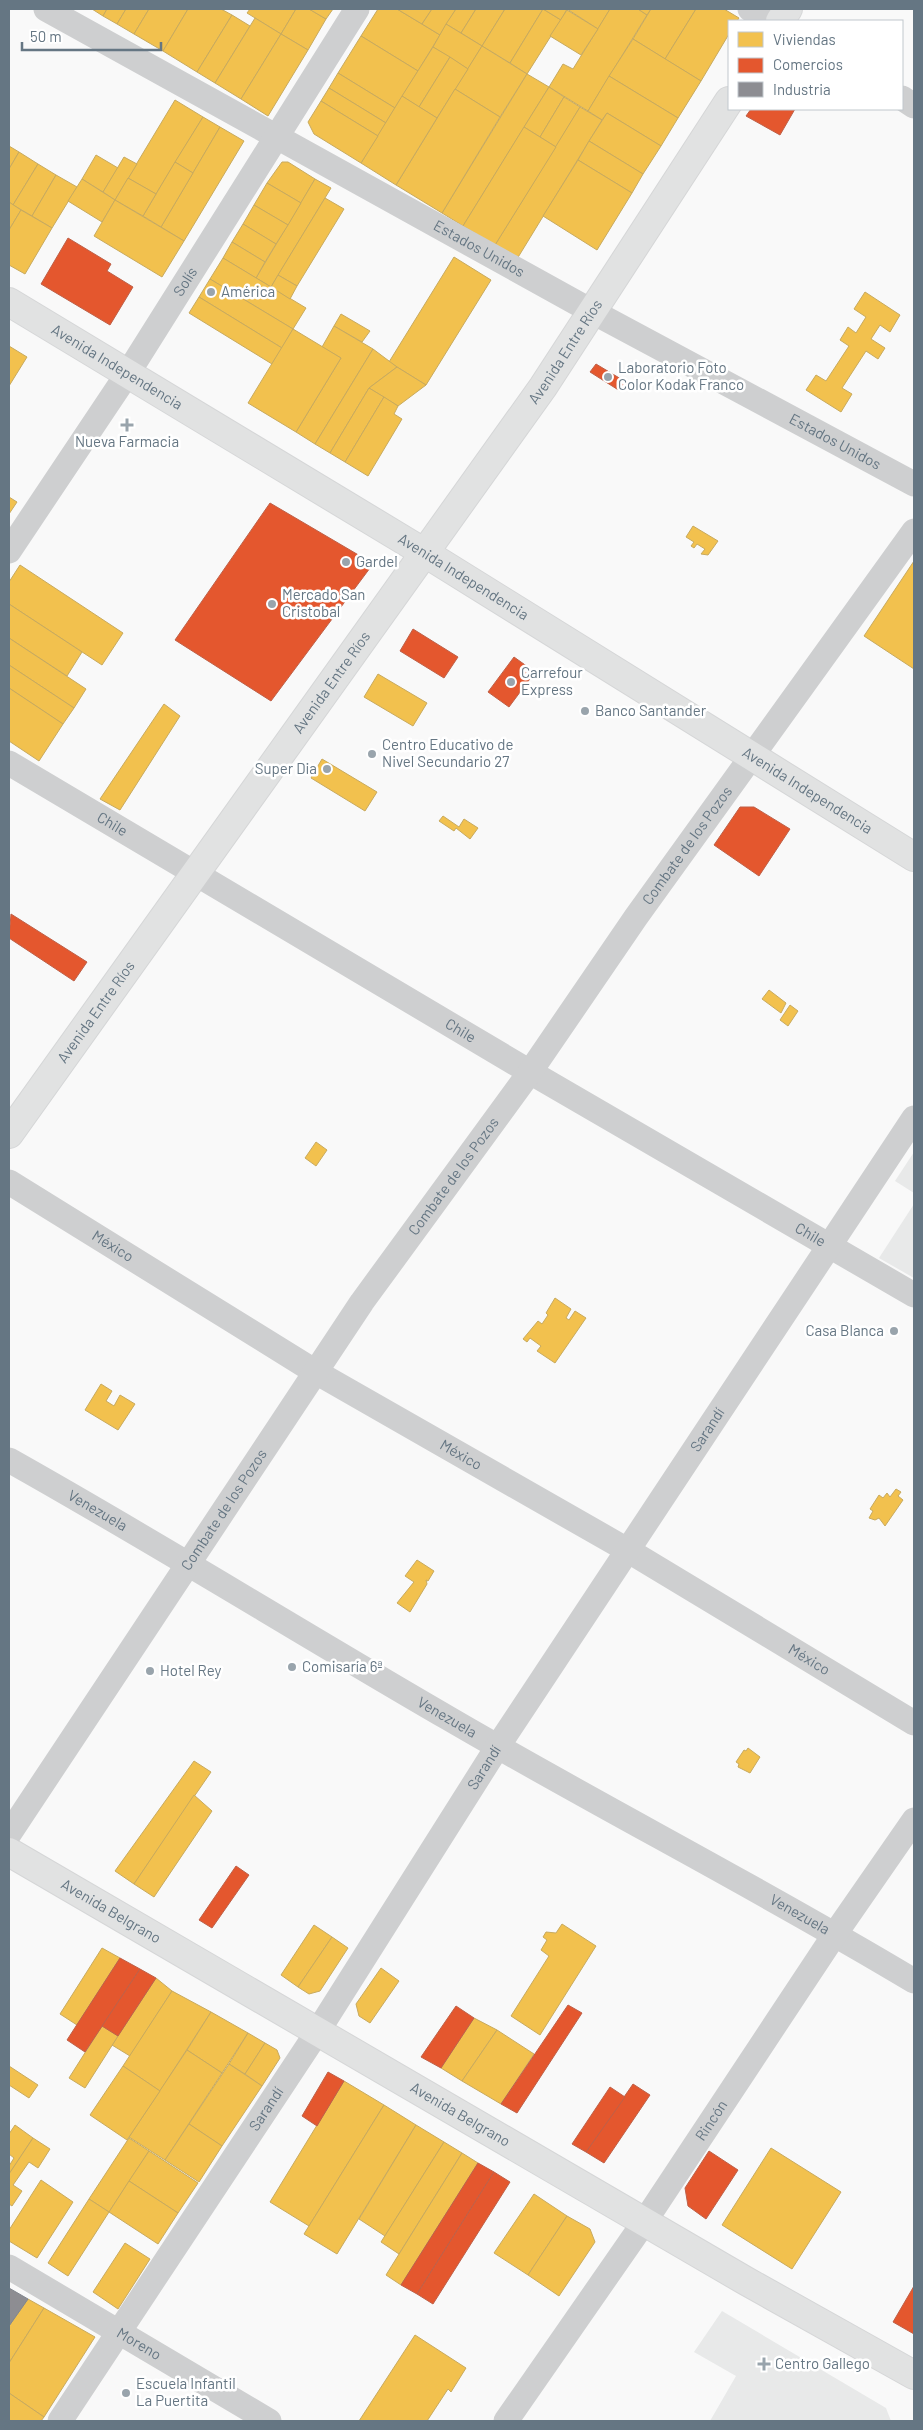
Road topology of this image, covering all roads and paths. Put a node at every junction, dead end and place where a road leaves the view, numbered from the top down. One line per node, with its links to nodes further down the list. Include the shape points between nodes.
1 (46, 9): 10 (street, Estados Unidos)
2 (357, 9): 10 (street, Solís)
3 (750, 9): 5 (street)
4 (788, 9): 6 (main road)
5 (768, 20)
6 (781, 20)
7 (903, 99): 9 (street)
8 (728, 103): 12 (main road, Avenida Entre Ríos)
9 (914, 106)
10 (276, 138): 12 (street, Estados Unidos); 13 (street, Solís)
11 (9, 302): 13 (main road, Avenida Independencia)
12 (593, 312): 14 (street, Estados Unidos); 17 (main road, Avenida Entre Ríos)
13 (128, 373): 16 (street, Solís); 17 (main road, Avenida Independencia)
14 (914, 484)
15 (914, 532): 18 (street, Combate de los Pozos)
16 (9, 551)
17 (425, 553): 18 (main road, Avenida Independencia); 21 (main road, Avenida Entre Ríos)
18 (751, 757): 20 (main road, Avenida Independencia); 22 (street, Combate de los Pozos)
19 (9, 763): 21 (street, Chile)
20 (914, 857)
21 (196, 874): 22 (street, Chile); 24 (main road, Avenida Entre Ríos)
22 (530, 1072): 26 (street, Chile); 28 (street, Combate de los Pozos)
23 (914, 1118): 26 (street, Sarandí)
24 (9, 1134)
25 (9, 1182): 28 (street, México)
26 (830, 1246): 27 (street, Chile); 30 (street, Sarandí)
27 (914, 1295)
28 (314, 1371): 30 (street, México); 31 (street, Combate de los Pozos)
29 (9, 1460): 31 (street, Venezuela)
30 (630, 1551): 32 (street, México); 33 (street, Sarandí)
31 (188, 1562): 33 (street, Venezuela); 35 (street, Combate de los Pozos)
32 (914, 1723)
33 (498, 1746): 37 (street, Venezuela); 39 (street, Sarandí)
34 (914, 1820): 37 (street, Rincón)
35 (9, 1834)
36 (9, 1852): 39 (main road, Avenida Belgrano)
37 (836, 1934): 38 (street, Venezuela); 40 (street, Rincón)
38 (914, 1981)
39 (318, 2031): 40 (main road, Avenida Belgrano); 42 (street, Sarandí)
40 (645, 2221): 43 (main road, Avenida Belgrano); 46 (street, Rincón)
41 (9, 2267): 42 (street, Moreno)
42 (118, 2332): 44 (street, Sarandí); 45 (street, Moreno)
43 (914, 2375)
44 (60, 2421)
45 (269, 2421)
46 (506, 2421)

